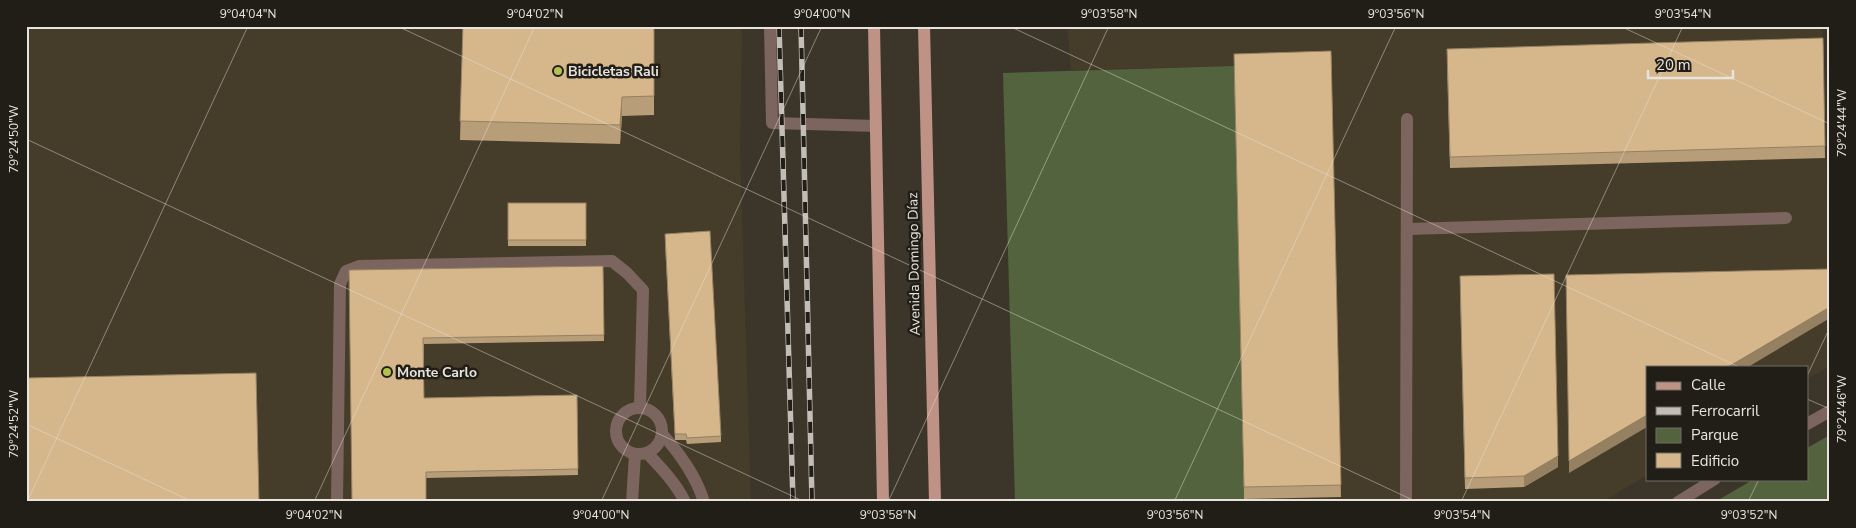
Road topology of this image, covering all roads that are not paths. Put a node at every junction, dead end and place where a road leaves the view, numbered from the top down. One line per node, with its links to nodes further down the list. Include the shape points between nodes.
1 (770, 26): 5 (street, via 772,123)
2 (874, 26): 5 (main road)
3 (924, 26): 19 (main road, Avenida Domingo Díaz)
4 (1407, 119): 7 (street)
5 (876, 126): 18 (main road)
6 (1786, 218): 7 (street)
7 (1408, 229): 20 (street)
8 (640, 407): 11 (street, via 659,419); 12 (street, via 632,408 619,418 616,432 622,447); 14 (street, via 643,290 612,261 359,266 346,271 340,284)
9 (1830, 411): 10 (street)
10 (1808, 423)
11 (662, 434): 12 (street, via 657,446); 17 (street, via 688,469)
12 (641, 454): 15 (street); 16 (street, via 665,473)
13 (1713, 480): 21 (street)
14 (338, 502)
15 (632, 502)
16 (685, 502)
17 (704, 502)
18 (883, 502)
19 (935, 502)
20 (1406, 502)
21 (1678, 502)

